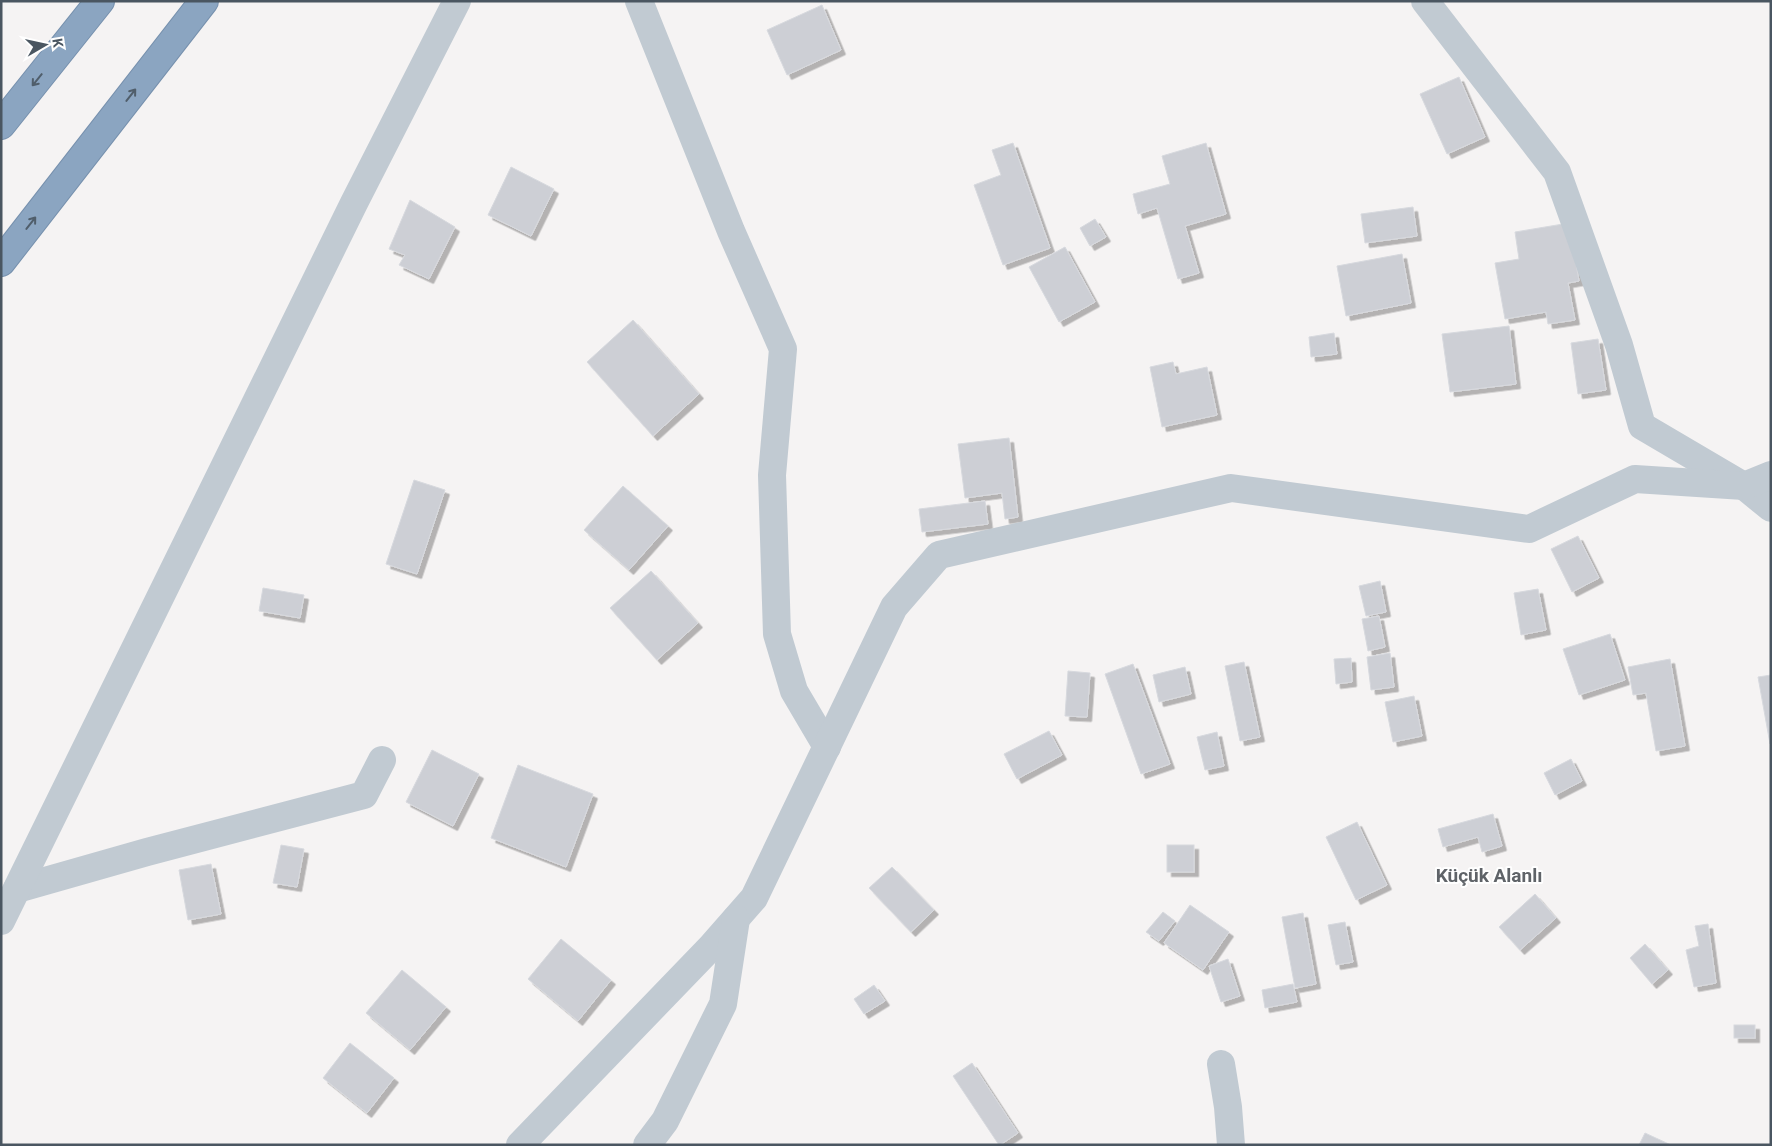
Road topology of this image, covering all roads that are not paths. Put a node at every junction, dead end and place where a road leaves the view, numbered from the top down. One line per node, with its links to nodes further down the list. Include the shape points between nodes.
1 (100, 1): 6 (highway, one-way to 6)
2 (204, 1): 7 (highway, one-way to 2)
3 (457, 1): 13 (street, via 354,203)
4 (639, 1): 11 (street, via 731,231 784,349 772,475 777,634 794,690)
5 (1425, 1): 9 (street, via 1557,172 1619,345 1642,426)
6 (1, 125)
7 (1, 262)
8 (1771, 475): 9 (street)
9 (1744, 486): 10 (street); 11 (street, via 1635,479 1529,528 1231,488 938,554 894,607)
10 (1771, 508)
11 (827, 747): 14 (street, via 754,898)
12 (382, 760): 13 (street, via 364,795)
13 (17, 889): 15 (street)
14 (736, 919): 17 (street); 18 (street, via 723,1004 665,1121)
15 (1, 922)
16 (1221, 1064): 19 (street)
17 (520, 1145)
18 (647, 1145)
19 (1231, 1145)

